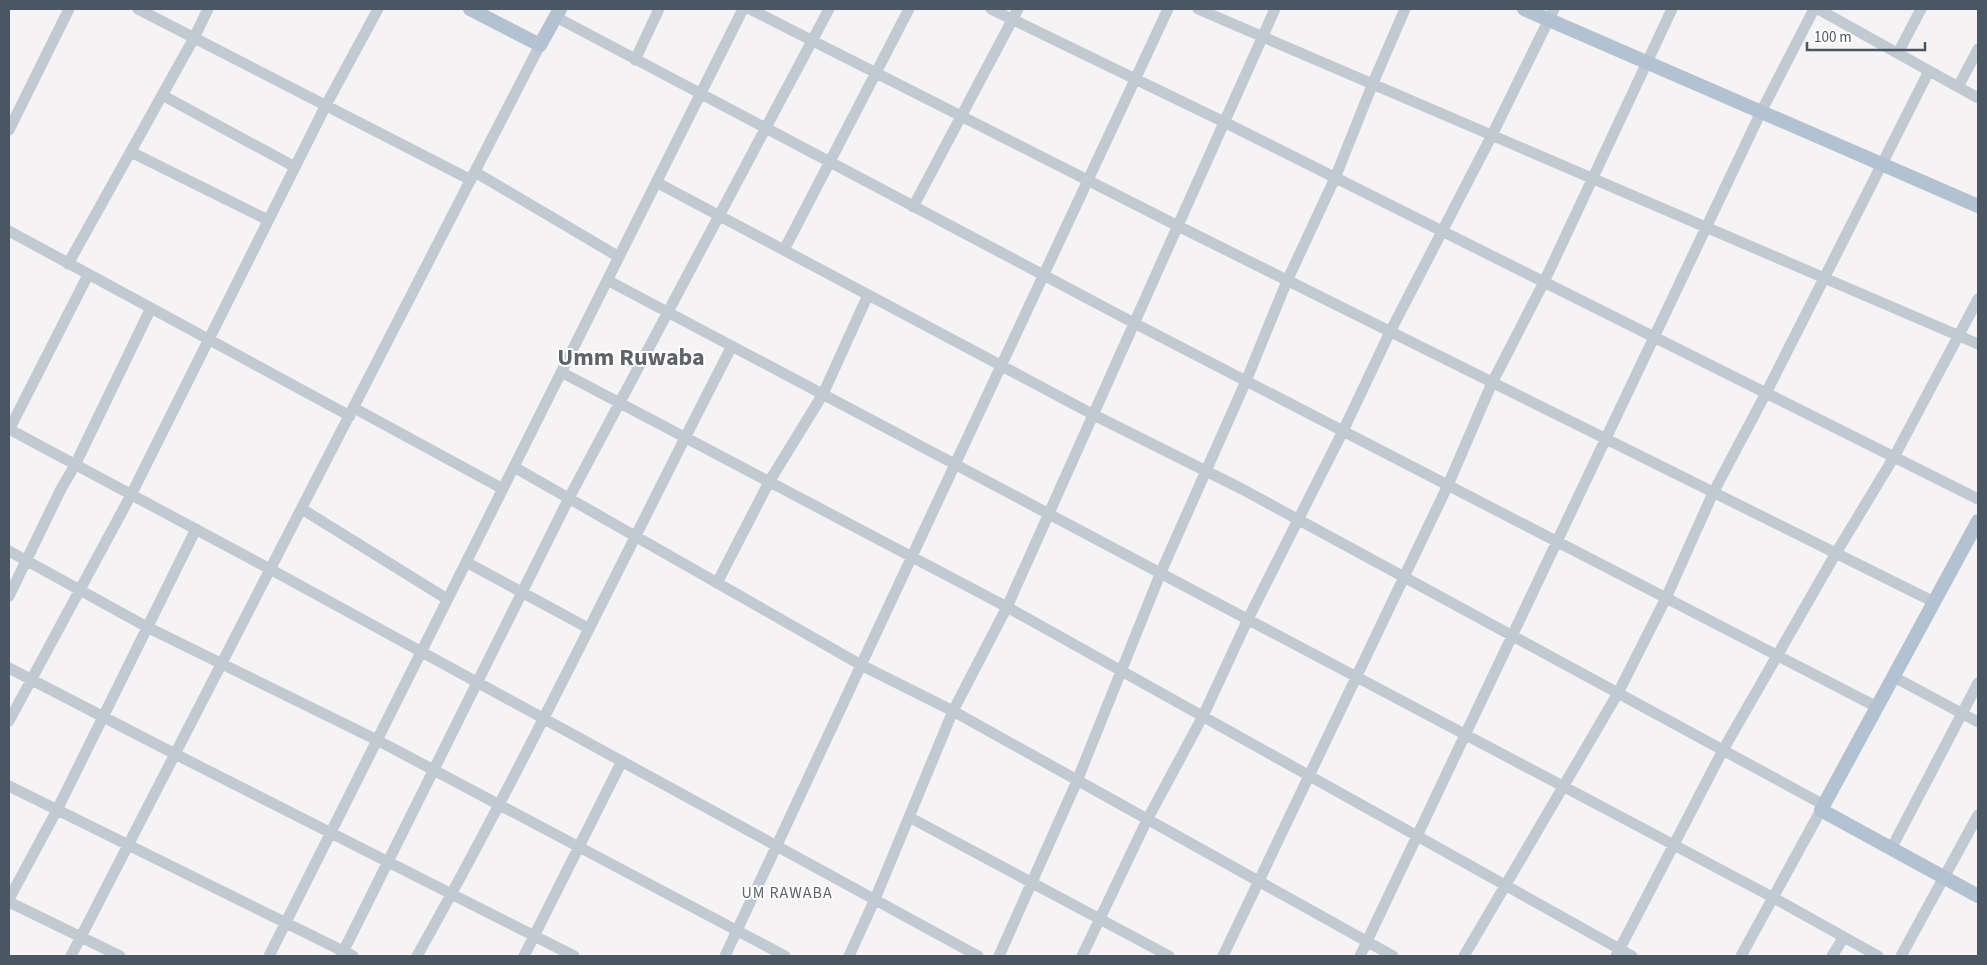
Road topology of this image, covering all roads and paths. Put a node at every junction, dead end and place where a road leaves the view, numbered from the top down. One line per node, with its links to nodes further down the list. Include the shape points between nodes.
1 (69, 9): 44 (street)
2 (138, 9): 24 (street)
3 (208, 9): 24 (street)
4 (378, 9): 39 (street)
5 (472, 9): 26 (main road)
6 (659, 9): 29 (street)
7 (743, 9): 36 (street)
8 (750, 9): 25 (street)
9 (829, 9): 25 (street)
10 (909, 9): 32 (street)
11 (992, 9): 21 (street)
12 (1168, 9): 33 (street)
13 (1198, 9): 23 (street)
14 (1274, 9): 23 (street)
15 (1405, 9): 34 (street)
16 (1524, 9): 22 (main road)
17 (1672, 9): 30 (street)
18 (1816, 9): 28 (street); 40 (street)
19 (1921, 9): 28 (street)
20 (558, 13): 26 (main road); 29 (street)
21 (1016, 14): 33 (street); 41 (street)
22 (1552, 14): 30 (main road); 45 (street)
23 (1262, 36): 34 (street); 42 (street)
24 (194, 38): 37 (street); 39 (street)
25 (812, 40): 32 (street); 43 (street)
26 (540, 45): 50 (street)
27 (1978, 49): 35 (street)
28 (1898, 53): 31 (street)
29 (635, 60): 36 (street)
30 (1647, 62): 40 (main road); 52 (street)
31 (1929, 70): 35 (street); 48 (street)
32 (876, 73): 41 (street); 47 (street)
33 (1135, 79): 42 (street); 53 (street)
34 (1373, 83): 45 (street); 51 (street)
35 (1958, 87): 38 (street)
36 (700, 94): 43 (street); 54 (street)
37 (162, 95): 46 (street); 49 (street)
38 (1978, 98)
39 (326, 105): 49 (street); 50 (street)
40 (1761, 112): 48 (main road); 60 (street)
41 (961, 116): 53 (street); 55 (street)
42 (1224, 122): 51 (street); 59 (street)
43 (766, 128): 47 (street); 57 (street)
44 (9, 130)
45 (1492, 135): 52 (street); 61 (street)
46 (131, 152): 58 (street); 65 (street)
47 (828, 162): 55 (street); 63 (street)
48 (1883, 165): 56 (main road); 68 (street)
49 (295, 167): 58 (street)
50 (473, 176): 64 (street); 90 (street)
51 (1335, 178): 61 (street); 70 (street)
52 (1592, 178): 60 (street); 71 (street)
53 (1088, 181): 59 (street); 67 (street)
54 (656, 182): 57 (street); 64 (street)
55 (913, 206): 67 (street)
56 (1978, 206)
57 (720, 216): 63 (street); 75 (street)
58 (268, 220): 80 (street)
59 (1178, 226): 70 (street); 76 (street)
60 (1706, 227): 68 (street); 79 (street)
61 (1441, 231): 71 (street); 77 (street)
62 (9, 232): 65 (street)
63 (784, 250): 72 (street)
64 (619, 256): 69 (street)
65 (68, 264): 66 (street)
66 (88, 274): 74 (street); 92 (street)
67 (1043, 275): 76 (street); 83 (street)
68 (1825, 278): 78 (street); 87 (street)
69 (607, 280): 75 (street); 84 (street)
70 (1287, 281): 77 (street); 85 (street)
71 (1544, 282): 79 (street); 86 (street)
72 (868, 295): 83 (street); 88 (street)
73 (1978, 299): 78 (street)
74 (151, 308): 80 (street); 98 (street)
75 (667, 312): 82 (street); 89 (street)
76 (1134, 323): 85 (street); 91 (street)
77 (1390, 332): 86 (street); 93 (street)
78 (1960, 336): 81 (street); 96 (street)
79 (1654, 337): 87 (street); 95 (street)
80 (208, 340): 90 (street); 105 (street)
81 (1978, 344)
82 (732, 346): 88 (street); 94 (street)
83 (1001, 366): 91 (street); 97 (street)
84 (561, 372): 89 (street); 99 (street)
85 (1246, 381): 93 (street); 100 (street)
86 (1492, 383): 95 (street); 102 (street)
87 (1766, 393): 96 (street); 104 (street)
88 (823, 394): 97 (street); 101 (street)
89 (619, 403): 94 (street); 106 (street)
90 (352, 412): 103 (street); 108 (street)
91 (1094, 415): 100 (street); 109 (street)
92 (9, 430): 98 (street)
93 (1343, 431): 102 (street); 110 (street)
94 (685, 438): 101 (street); 113 (street)
95 (1606, 439): 104 (street); 114 (street)
96 (1894, 457): 107 (street); 116 (street)
97 (955, 464): 109 (street); 117 (street)
98 (75, 465): 105 (street); 118 (street)
99 (514, 467): 103 (street); 106 (street)
100 (1205, 470): 110 (street); 121 (street)
101 (769, 482): 117 (street); 123 (street)
102 (1448, 485): 114 (street); 122 (street)
103 (503, 488): 119 (street)
104 (1713, 492): 116 (street); 127 (street)
105 (131, 494): 112 (street); 124 (street)
106 (569, 498): 113 (street); 125 (street)
107 (1978, 499)
108 (302, 509): 120 (street); 128 (street)
109 (1050, 513): 121 (street); 130 (street)
110 (1299, 520): 122 (street); 131 (street)
111 (1977, 525): 129 (main road)
112 (196, 529): 120 (street); 132 (street)
113 (634, 536): 123 (street); 133 (street)
114 (1557, 542): 127 (street); 134 (street)
115 (9, 551): 118 (street)
116 (1836, 553): 129 (street); 136 (street)
117 (912, 557): 130 (street); 138 (street)
118 (26, 560): 124 (street); 126 (street)
119 (466, 562): 125 (street); 128 (street)
120 (270, 569): 135 (street); 137 (street)
121 (1161, 572): 131 (street); 140 (street)
122 (1404, 577): 134 (street); 141 (street)
123 (717, 583): 138 (street)
124 (80, 589): 132 (street); 143 (street)
125 (522, 592): 133 (street); 144 (street)
126 (9, 596)
127 (1666, 598): 136 (street); 146 (street)
128 (447, 600): 135 (street)
129 (1934, 602): 142 (main road)
130 (1007, 607): 140 (street); 148 (street)
131 (1248, 619): 141 (street); 151 (street)
132 (148, 627): 137 (street); 150 (street)
133 (588, 628): 152 (street)
134 (1512, 636): 146 (street); 155 (street)
135 (421, 652): 144 (street); 156 (street)
136 (1777, 655): 147 (street); 157 (street)
137 (222, 662): 156 (street); 158 (street)
138 (862, 665): 148 (street); 175 (street)
139 (9, 668): 143 (street)
140 (1121, 670): 151 (street); 162 (street)
141 (1358, 677): 155 (street); 161 (street)
142 (1894, 677): 147 (main road); 149 (street)
143 (32, 679): 150 (street); 153 (street)
144 (477, 682): 152 (street); 160 (street)
145 (1978, 683): 149 (street)
146 (1618, 693): 157 (street); 164 (street)
147 (1877, 707): 166 (main road)
148 (953, 712): 162 (street); 169 (street)
149 (1962, 713): 154 (street); 177 (street)
150 (103, 716): 158 (street); 167 (street)
151 (1202, 716): 161 (street); 170 (street)
152 (543, 718): 159 (street); 165 (street)
153 (9, 721)
154 (1978, 722)
155 (1465, 734): 164 (street); 172 (street)
156 (377, 740): 160 (street); 171 (street)
157 (1723, 750): 166 (street); 174 (street)
158 (175, 754): 171 (street); 173 (street)
159 (622, 761): 175 (street); 176 (street)
160 (434, 771): 165 (street); 178 (street)
161 (1309, 776): 172 (street); 180 (street)
162 (1077, 780): 170 (street); 181 (street)
163 (9, 786): 167 (street)
164 (1564, 786): 174 (street); 182 (street)
165 (498, 804): 176 (street); 183 (street)
166 (1822, 808): 177 (main road); 185 (street)
167 (57, 810): 173 (street); 187 (street)
168 (1978, 816): 179 (street)
169 (909, 817): 181 (street); 186 (street)
170 (1147, 820): 180 (street); 188 (street)
171 (331, 832): 178 (street); 189 (street)
172 (1417, 836): 182 (street); 194 (street)
173 (128, 844): 189 (street); 193 (street)
174 (1674, 845): 185 (street); 195 (street)
175 (777, 846): 186 (street); 190 (street)
176 (579, 847): 190 (street); 191 (street)
177 (1891, 849): 179 (main road)
178 (388, 862): 183 (street); 196 (street)
179 (1944, 878): 184 (main road); 218 (street)
180 (1258, 882): 194 (street); 210 (street)
181 (1032, 883): 188 (street); 207 (street)
182 (1506, 886): 195 (street); 213 (street)
183 (452, 894): 191 (street); 200 (street)
184 (1978, 896)
185 (1774, 898): 192 (street); 215 (street)
186 (875, 899): 205 (street); 206 (street)
187 (9, 900): 193 (street)
188 (1100, 919): 208 (street); 209 (street)
189 (285, 923): 196 (street); 199 (street)
190 (737, 931): 203 (street); 204 (street)
191 (535, 936): 201 (street); 202 (street)
192 (1844, 937): 216 (street); 217 (street)
193 (80, 938): 197 (street); 198 (street)
194 (1366, 942): 211 (street); 212 (street)
195 (1617, 953): 214 (street)
196 (346, 955)
197 (71, 956)
198 (120, 956)
199 (268, 956)
200 (417, 956)
201 (524, 956)
202 (574, 956)
203 (725, 956)
204 (785, 956)
205 (849, 956)
206 (978, 956)
207 (999, 956)
208 (1082, 956)
209 (1169, 956)
210 (1223, 956)
211 (1360, 956)
212 (1392, 956)
213 (1464, 956)
214 (1632, 956)
215 (1741, 956)
216 (1832, 956)
217 (1878, 956)
218 (1901, 956)

